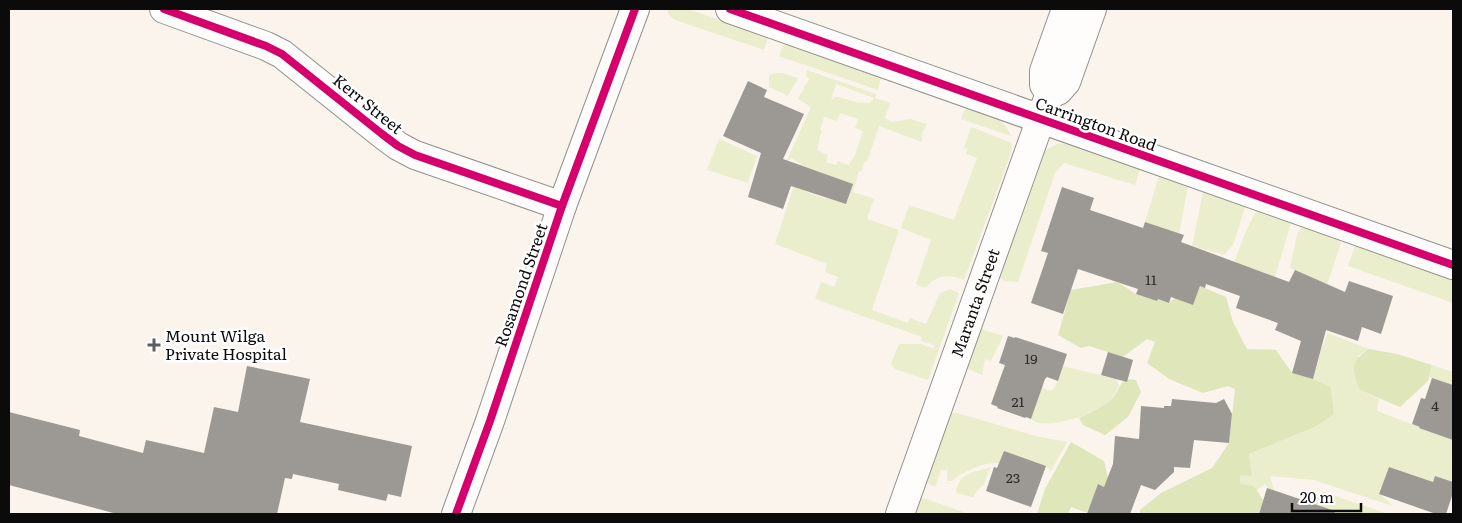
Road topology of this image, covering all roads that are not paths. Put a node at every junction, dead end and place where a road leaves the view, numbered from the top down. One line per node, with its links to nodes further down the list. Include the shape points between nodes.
1 (164, 9): 8 (street, Kerr Street, via 282,54 398,146 415,155)
2 (635, 9): 8 (street, Rosamond Street)
3 (730, 9): 7 (street, Carrington Road)
4 (1066, 9): 6 (street, via 1044,71 1044,85)
5 (1092, 9): 6 (street, via 1066,82 1058,92)
6 (1050, 93): 7 (street, Maranta Street)
7 (1042, 119): 9 (street, Carrington Road); 11 (street, Maranta Street)
8 (562, 206): 10 (street, Rosamond Street)
9 (1453, 265)
10 (456, 514)
11 (900, 514)

